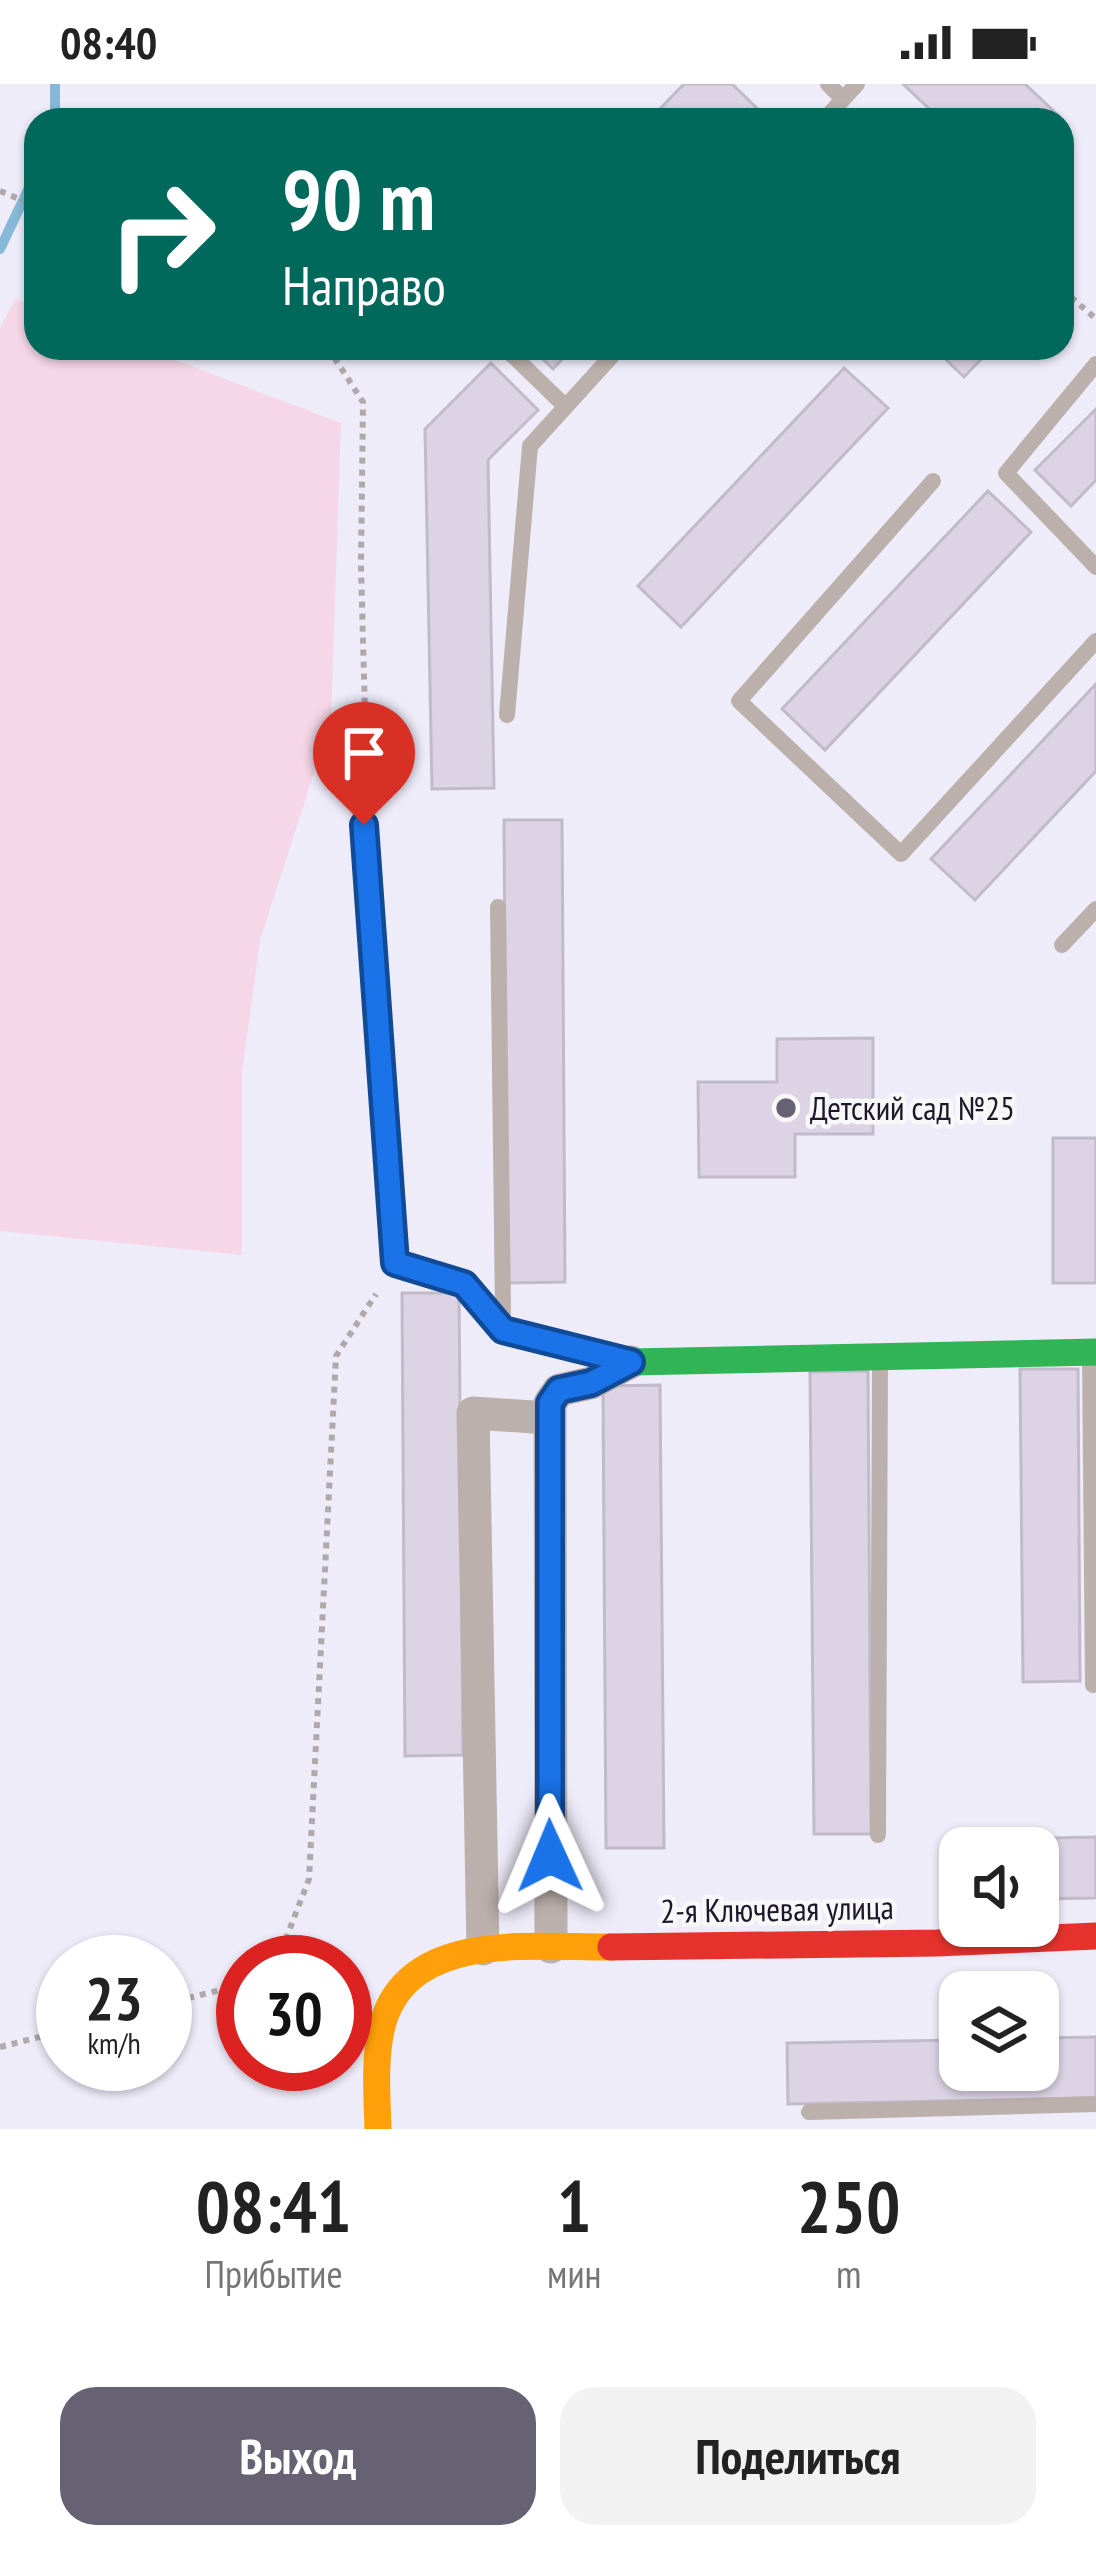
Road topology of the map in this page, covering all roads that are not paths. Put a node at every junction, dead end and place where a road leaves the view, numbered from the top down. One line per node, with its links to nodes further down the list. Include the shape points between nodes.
1 (828, 84): 3 (lane)
2 (857, 84): 3 (lane)
3 (843, 99): 4 (lane)
4 (835, 108)
5 (517, 360): 8 (lane)
6 (608, 360): 8 (lane)
7 (1096, 364): 10 (lane, via 1006,473)
8 (566, 407): 12 (lane, via 530,446)
9 (934, 481): 11 (lane, via 739,700 901,854)
10 (1096, 567)
11 (1096, 641)
12 (507, 715)
13 (364, 825): 17 (street, via 395,1263 464,1284)
14 (499, 907): 17 (lane)
15 (1096, 909): 16 (lane)
16 (1062, 945)
17 (503, 1330): 20 (street)
18 (1093, 1352): 19 (street); 22 (lane)
19 (880, 1355): 20 (street); 24 (lane)
20 (631, 1362): 21 (street, via 559,1390)
21 (548, 1418): 26 (street); 27 (street, via 473,1413)
22 (1094, 1469): 23 (lane)
23 (1093, 1685)
24 (878, 1835)
25 (1096, 1936): 26 (street, 2-я Ключевая улица)
26 (551, 1947): 27 (street, 2-я Ключевая улица)
27 (483, 1949): 30 (street, 2-я Ключевая улица, via 413,1972 396,1995 376,2056)
28 (1096, 2104): 29 (lane)
29 (809, 2113)
30 (378, 2129)

